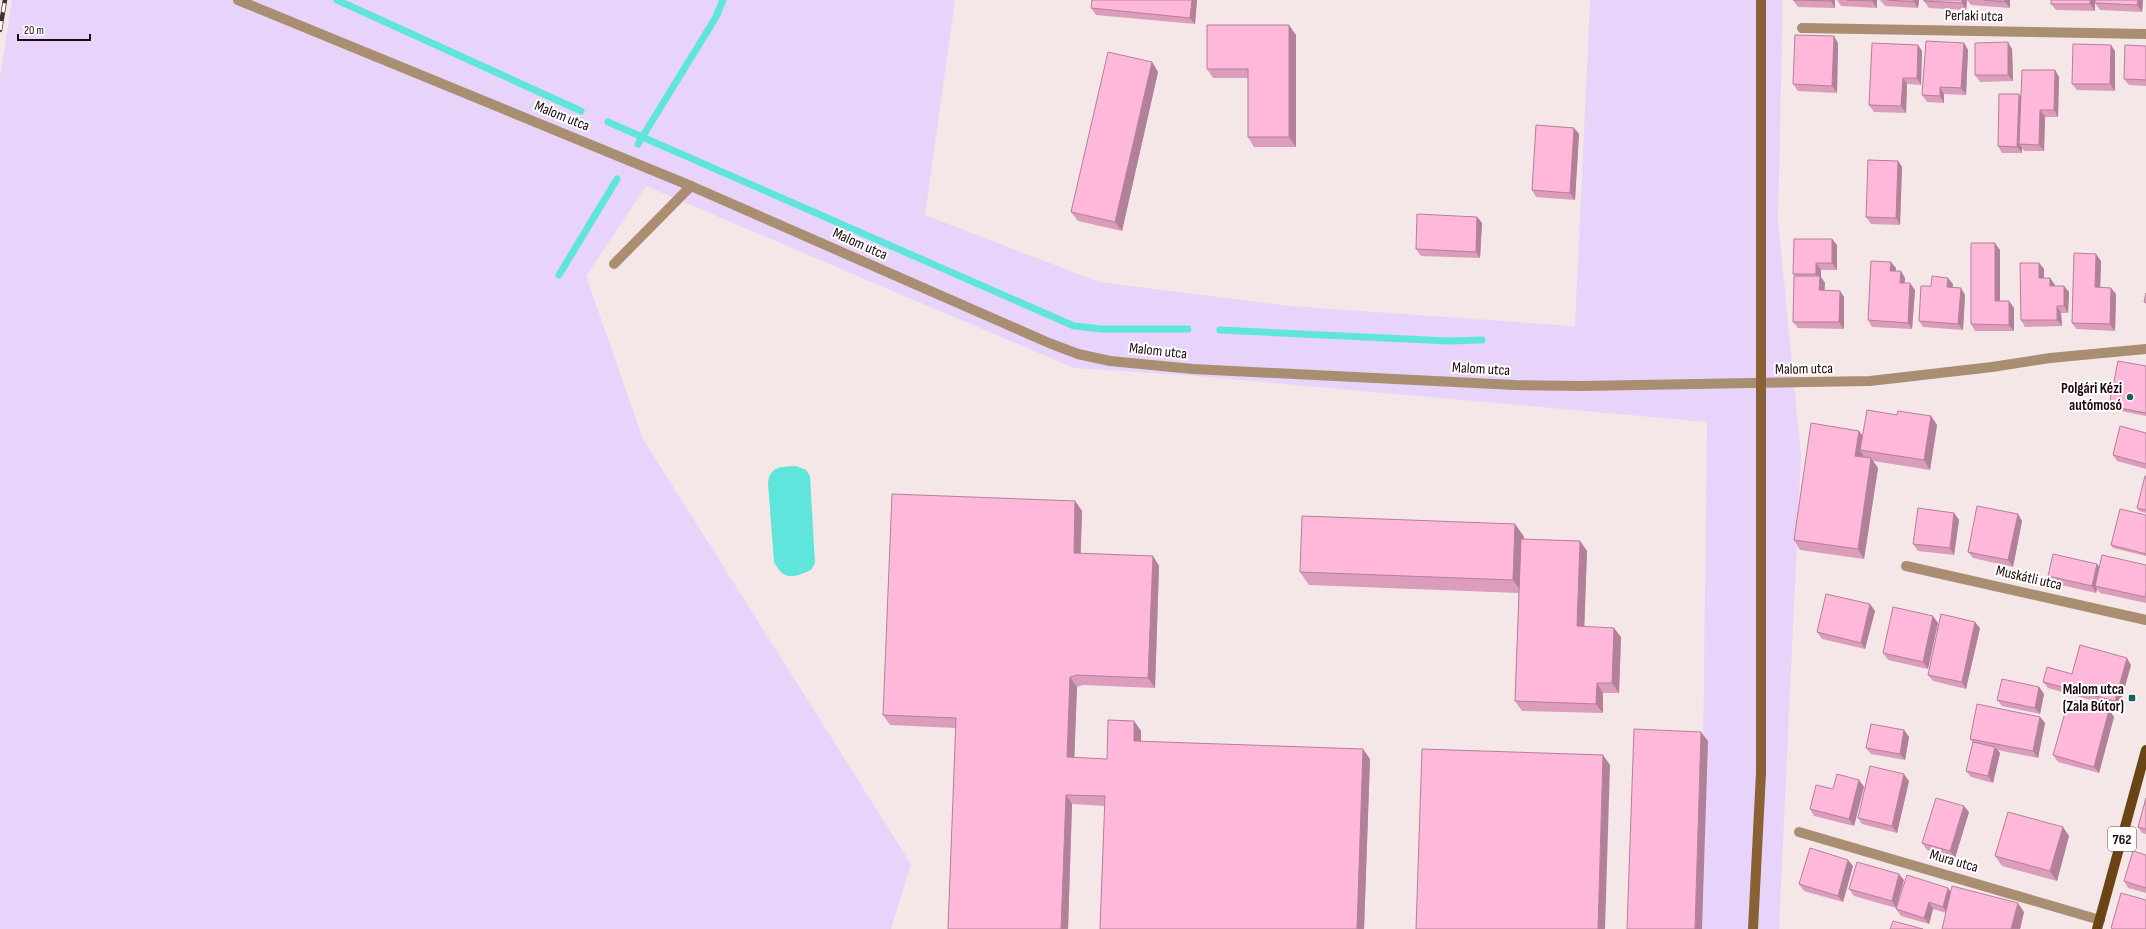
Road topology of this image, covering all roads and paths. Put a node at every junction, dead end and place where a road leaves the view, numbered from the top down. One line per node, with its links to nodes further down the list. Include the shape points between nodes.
1 (238, 0): 5 (street, Malom utca)
2 (1761, 0): 8 (street)
3 (1802, 28): 4 (street, Perlaki utca)
4 (2146, 34)
5 (691, 186): 6 (street); 8 (street, Malom utca, via 1049,343 1078,354 1110,361 1193,370 1515,385)
6 (614, 264)
7 (2146, 349): 8 (street, Malom utca, via 2050,358 1870,381)
8 (1762, 385): 14 (street, via 1761,773)
9 (1906, 566): 10 (street, Muskátli utca)
10 (2146, 620)
11 (2146, 750): 13 (main road, 762)
12 (1799, 832): 13 (street, Mura utca)
13 (2099, 924)
14 (1753, 929)

